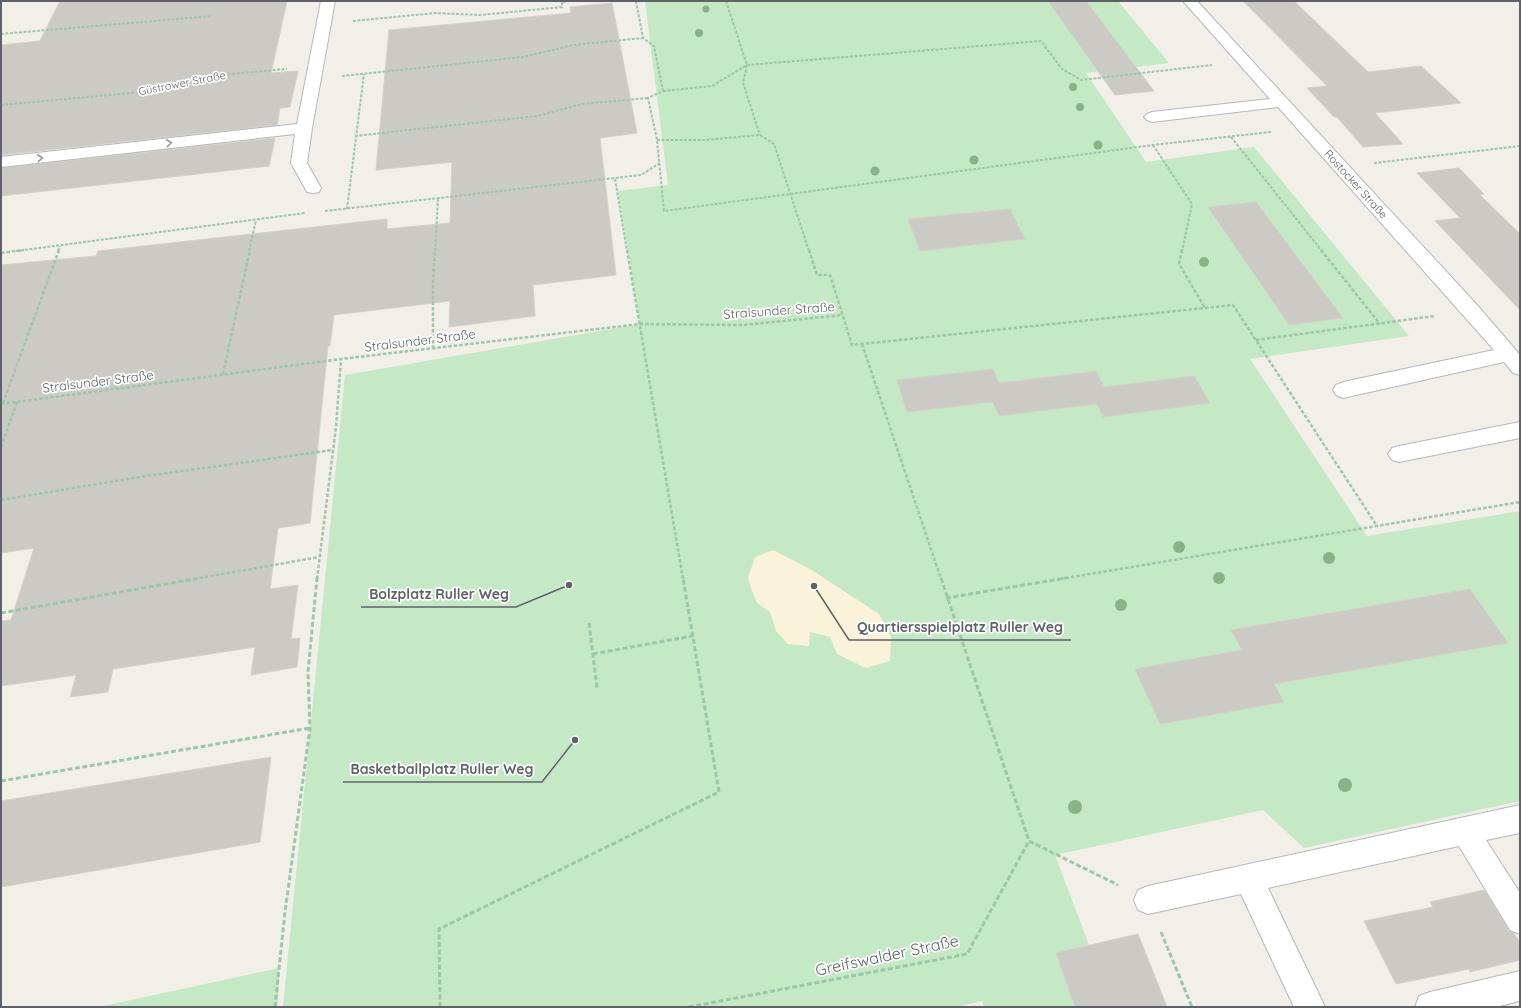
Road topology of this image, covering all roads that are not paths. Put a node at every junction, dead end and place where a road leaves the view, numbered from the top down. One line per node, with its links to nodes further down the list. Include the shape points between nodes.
1 (328, 1): 5 (street)
2 (1190, 1): 3 (street, Rostocker Straße)
3 (1282, 102): 4 (street); 8 (street, Rostocker Straße)
4 (1152, 117)
5 (304, 128): 6 (street, one-way to 5); 7 (street, via 299,163)
6 (1, 162)
7 (313, 188)
8 (1514, 361): 9 (street)
9 (1343, 390)
10 (1520, 430): 11 (street)
11 (1399, 454)
12 (1520, 819): 13 (street)
13 (1465, 831): 14 (street); 16 (street)
14 (1248, 878): 15 (street); 18 (street)
15 (1148, 900)
16 (1520, 920)
17 (1520, 986): 19 (street)
18 (1310, 1007)
19 (1430, 1007)

